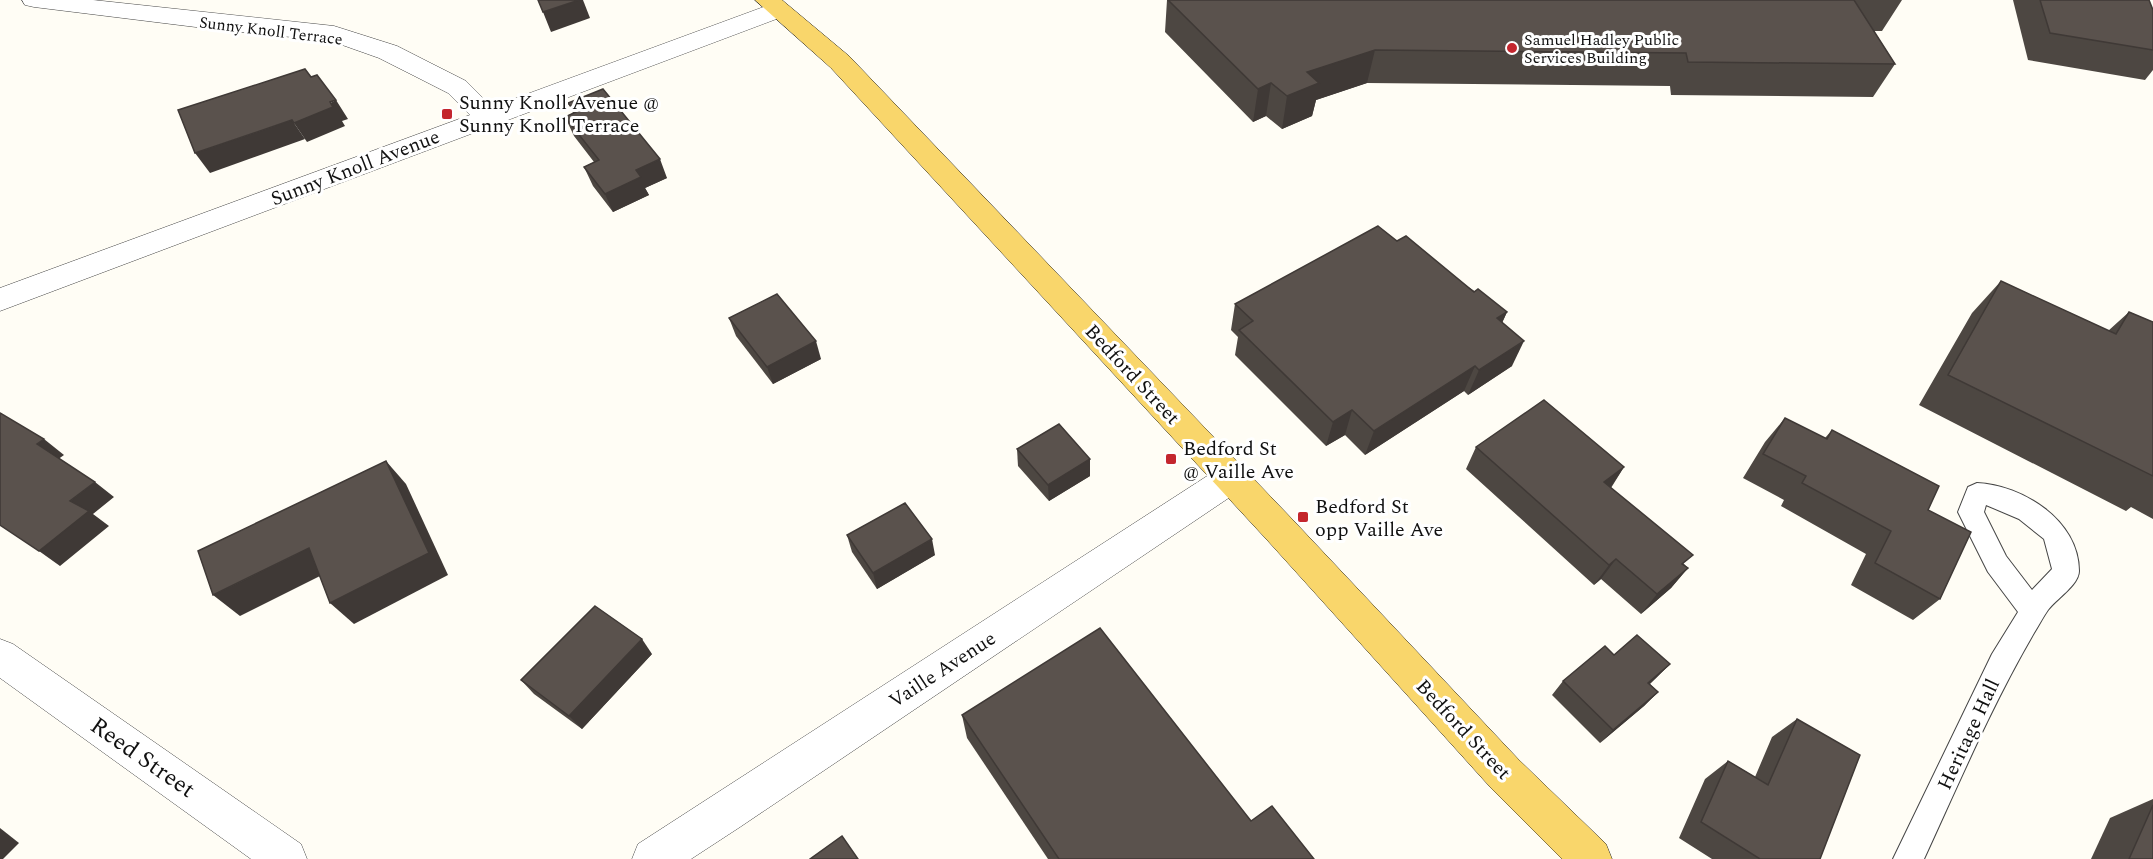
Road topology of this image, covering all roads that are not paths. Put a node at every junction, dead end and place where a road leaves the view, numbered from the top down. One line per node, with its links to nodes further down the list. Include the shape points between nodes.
1 (34, 0): 3 (street, Sunny Knoll Terrace, via 334,34 388,52 457,87)
2 (773, 5): 3 (street, Sunny Knoll Avenue); 5 (main road, Bedford Street, via 840,62)
3 (487, 117): 4 (street, Sunny Knoll Avenue)
4 (0, 300)
5 (1230, 479): 9 (street, Vaille Avenue, via 780,779); 10 (main road, Bedford Street, via 1505,774)
6 (2033, 612): 11 (lane, Heritage Hall, via 2002,663)
7 (0, 656): 8 (street, Reed Street)
8 (286, 859)
9 (653, 859)
10 (1590, 859)
11 (1908, 859)

